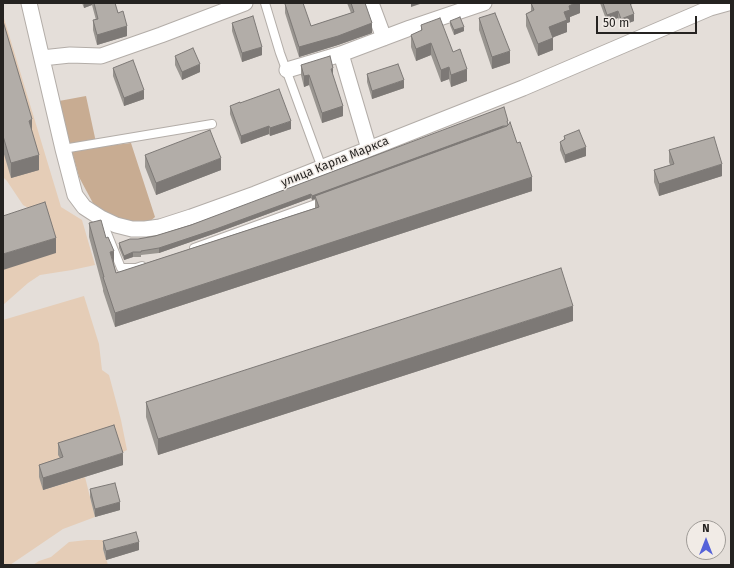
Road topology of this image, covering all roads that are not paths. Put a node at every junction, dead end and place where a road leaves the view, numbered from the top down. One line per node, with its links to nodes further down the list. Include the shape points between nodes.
1 (29, 3): 10 (street, улица Карла Маркса)
2 (245, 3): 10 (street, via 101,56 70,55)
3 (265, 3): 11 (lane)
4 (371, 3): 8 (street)
5 (484, 3): 8 (street)
6 (728, 3): 7 (street, улица Карла Маркса)
7 (710, 6): 14 (street, улица Карла Маркса, via 523,88)
8 (384, 38): 9 (street)
9 (341, 54): 11 (street); 14 (street)
10 (42, 58): 13 (street, улица Карла Маркса)
11 (287, 70): 15 (lane)
12 (212, 124): 13 (lane)
13 (63, 149): 17 (street, улица Карла Маркса, via 75,195 84,207)
14 (369, 149): 15 (street, улица Карла Маркса)
15 (322, 168): 17 (street, улица Карла Маркса, via 160,227 132,228)
16 (329, 199): 18 (lane)
17 (101, 218): 19 (lane, via 121,268 136,268)
18 (188, 250)
19 (151, 263)

